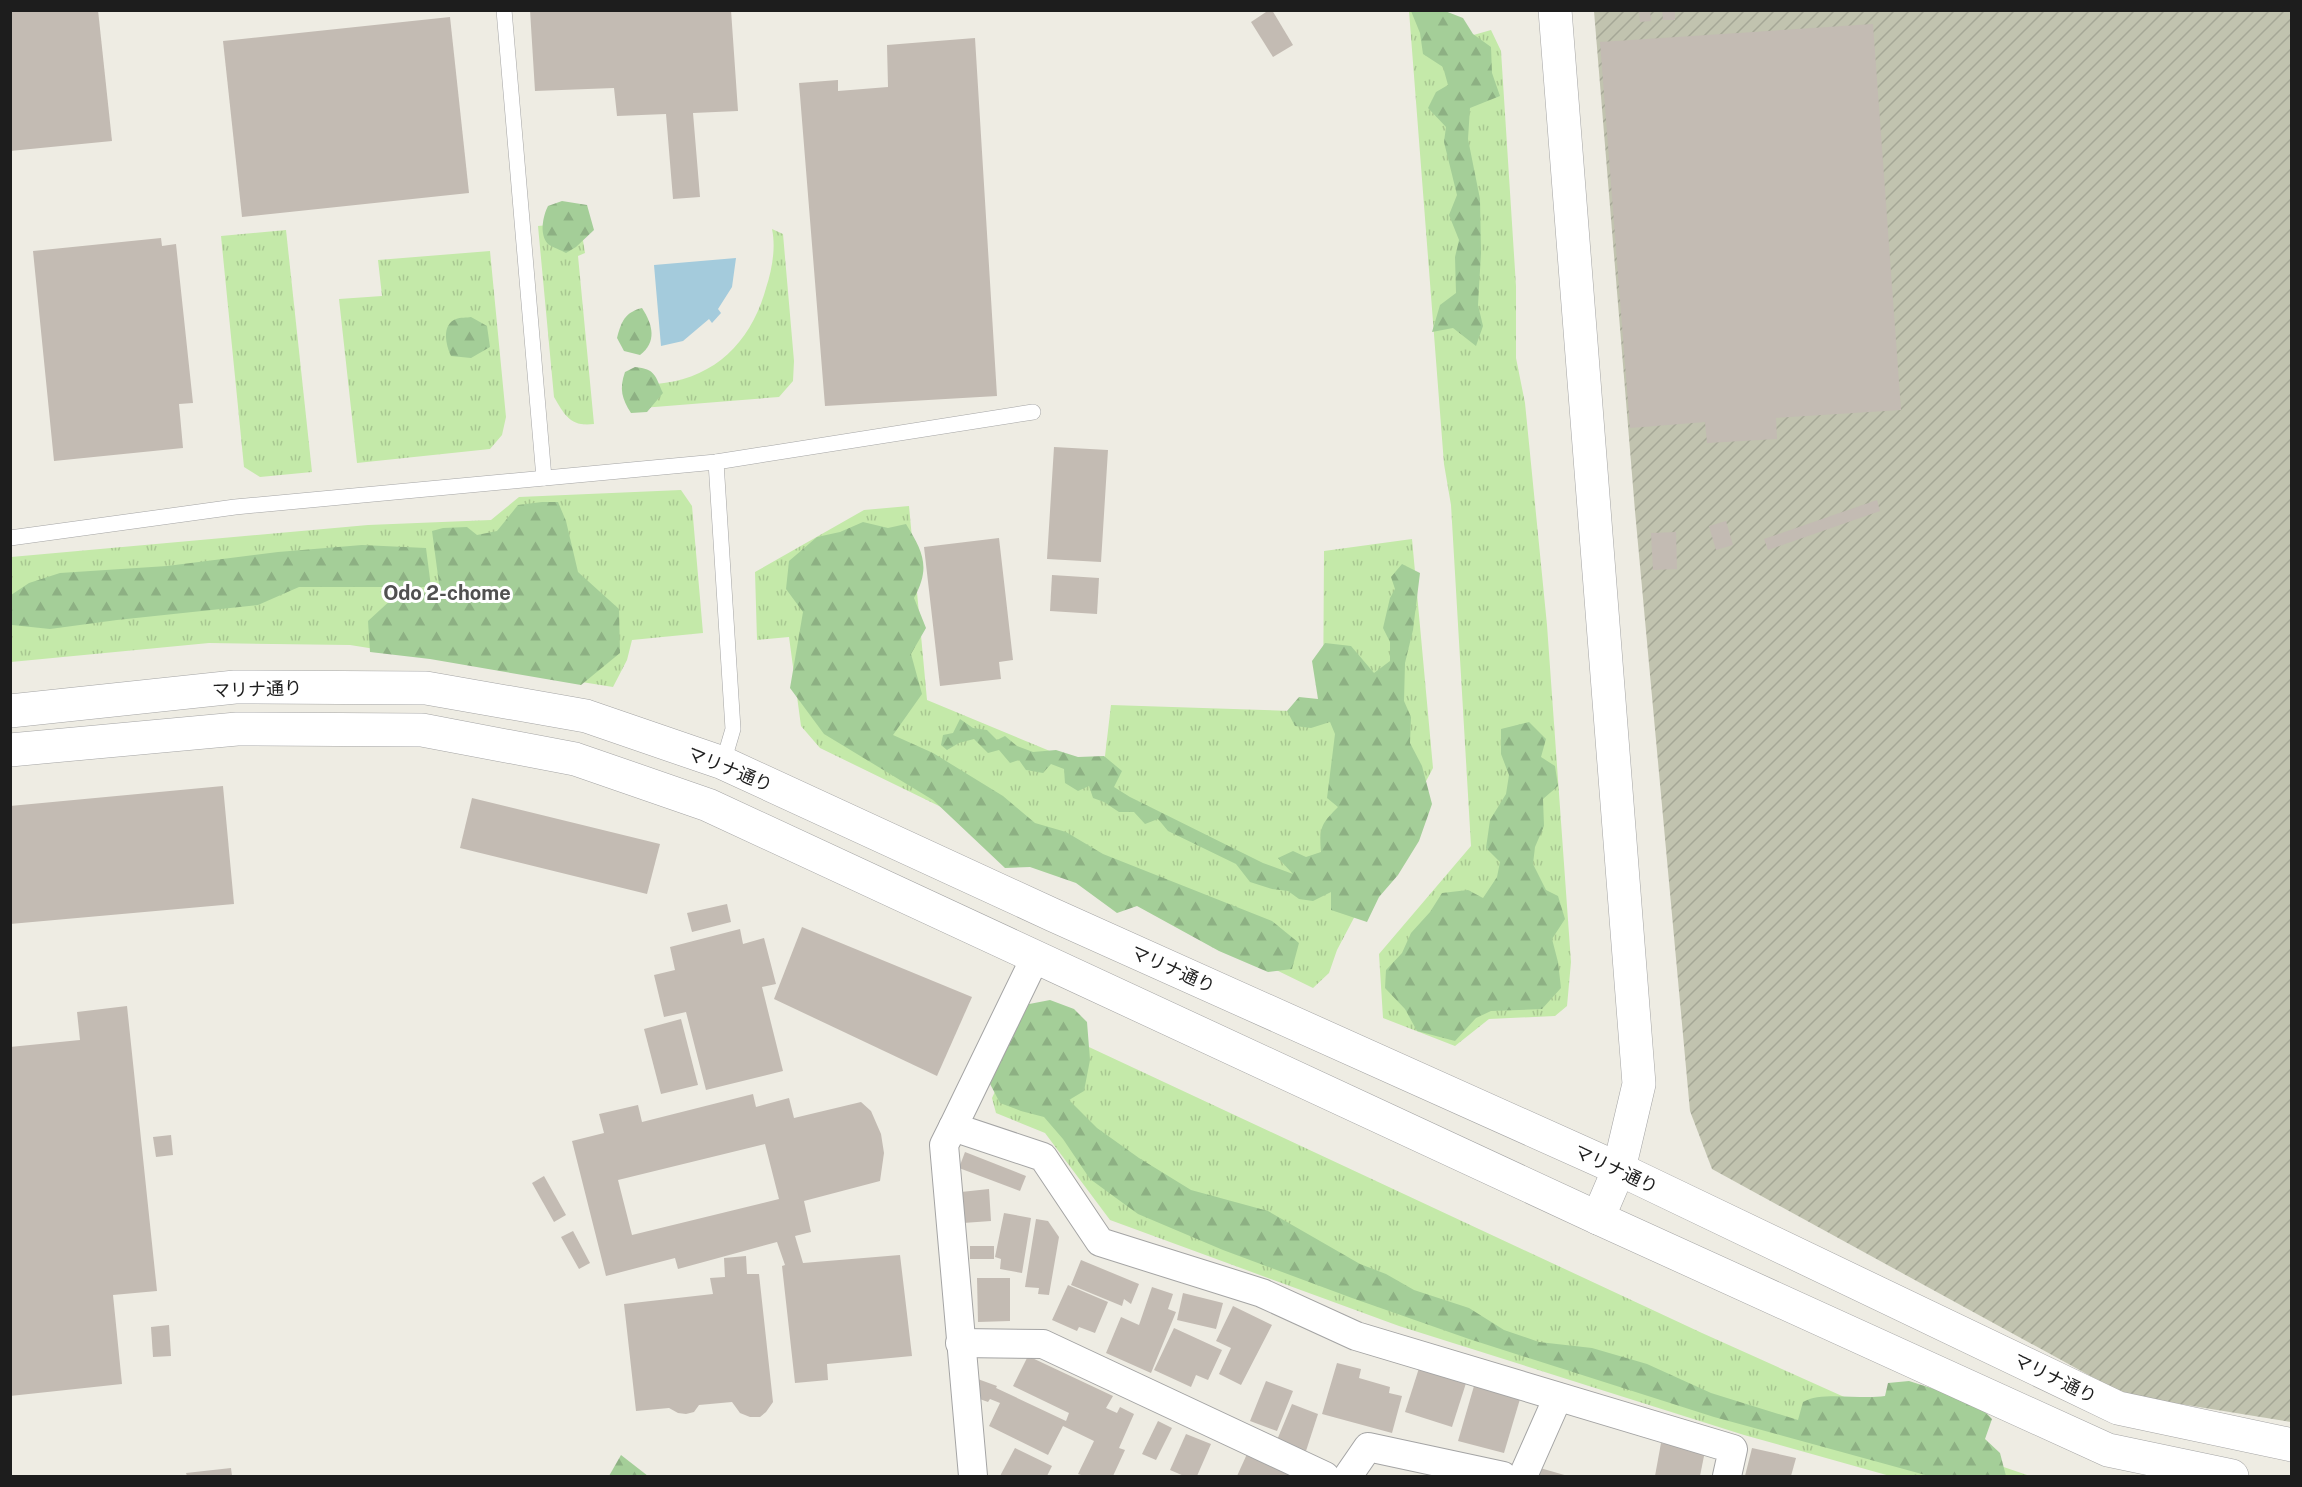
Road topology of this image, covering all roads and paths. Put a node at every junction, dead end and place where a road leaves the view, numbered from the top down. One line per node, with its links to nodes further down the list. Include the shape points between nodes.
1 (504, 10): 5 (lane)
2 (1555, 10): 12 (street, via 1639,1084)
3 (1033, 412): 4 (lane)
4 (716, 462): 5 (lane); 9 (lane, via 733,729)
5 (544, 478): 6 (lane, via 235,507)
6 (10, 538)
7 (10, 711): 9 (street, マリナ通り, via 236,687 426,688 586,716)
8 (10, 750): 10 (street, via 237,729 422,730 575,759 708,805)
9 (723, 764): 12 (street, マリナ通り)
10 (1035, 958): 11 (street); 13 (street)
11 (953, 1127): 14 (street, via 944,1145); 15 (street, via 1043,1157 1100,1242 1262,1293 1356,1336)
12 (1619, 1169): 13 (street); 16 (street, マリナ通り, via 2118,1408)
13 (1598, 1218): 23 (street, via 2108,1450)
14 (960, 1343): 17 (street); 18 (street, via 1043,1344)
15 (1558, 1397): 21 (street); 22 (street, via 1733,1449)
16 (2292, 1445)
17 (973, 1476)
18 (1325, 1476)
19 (1348, 1476): 20 (street, via 1368,1447)
20 (1503, 1476)
21 (1523, 1476)
22 (1727, 1476)
23 (2232, 1476)

